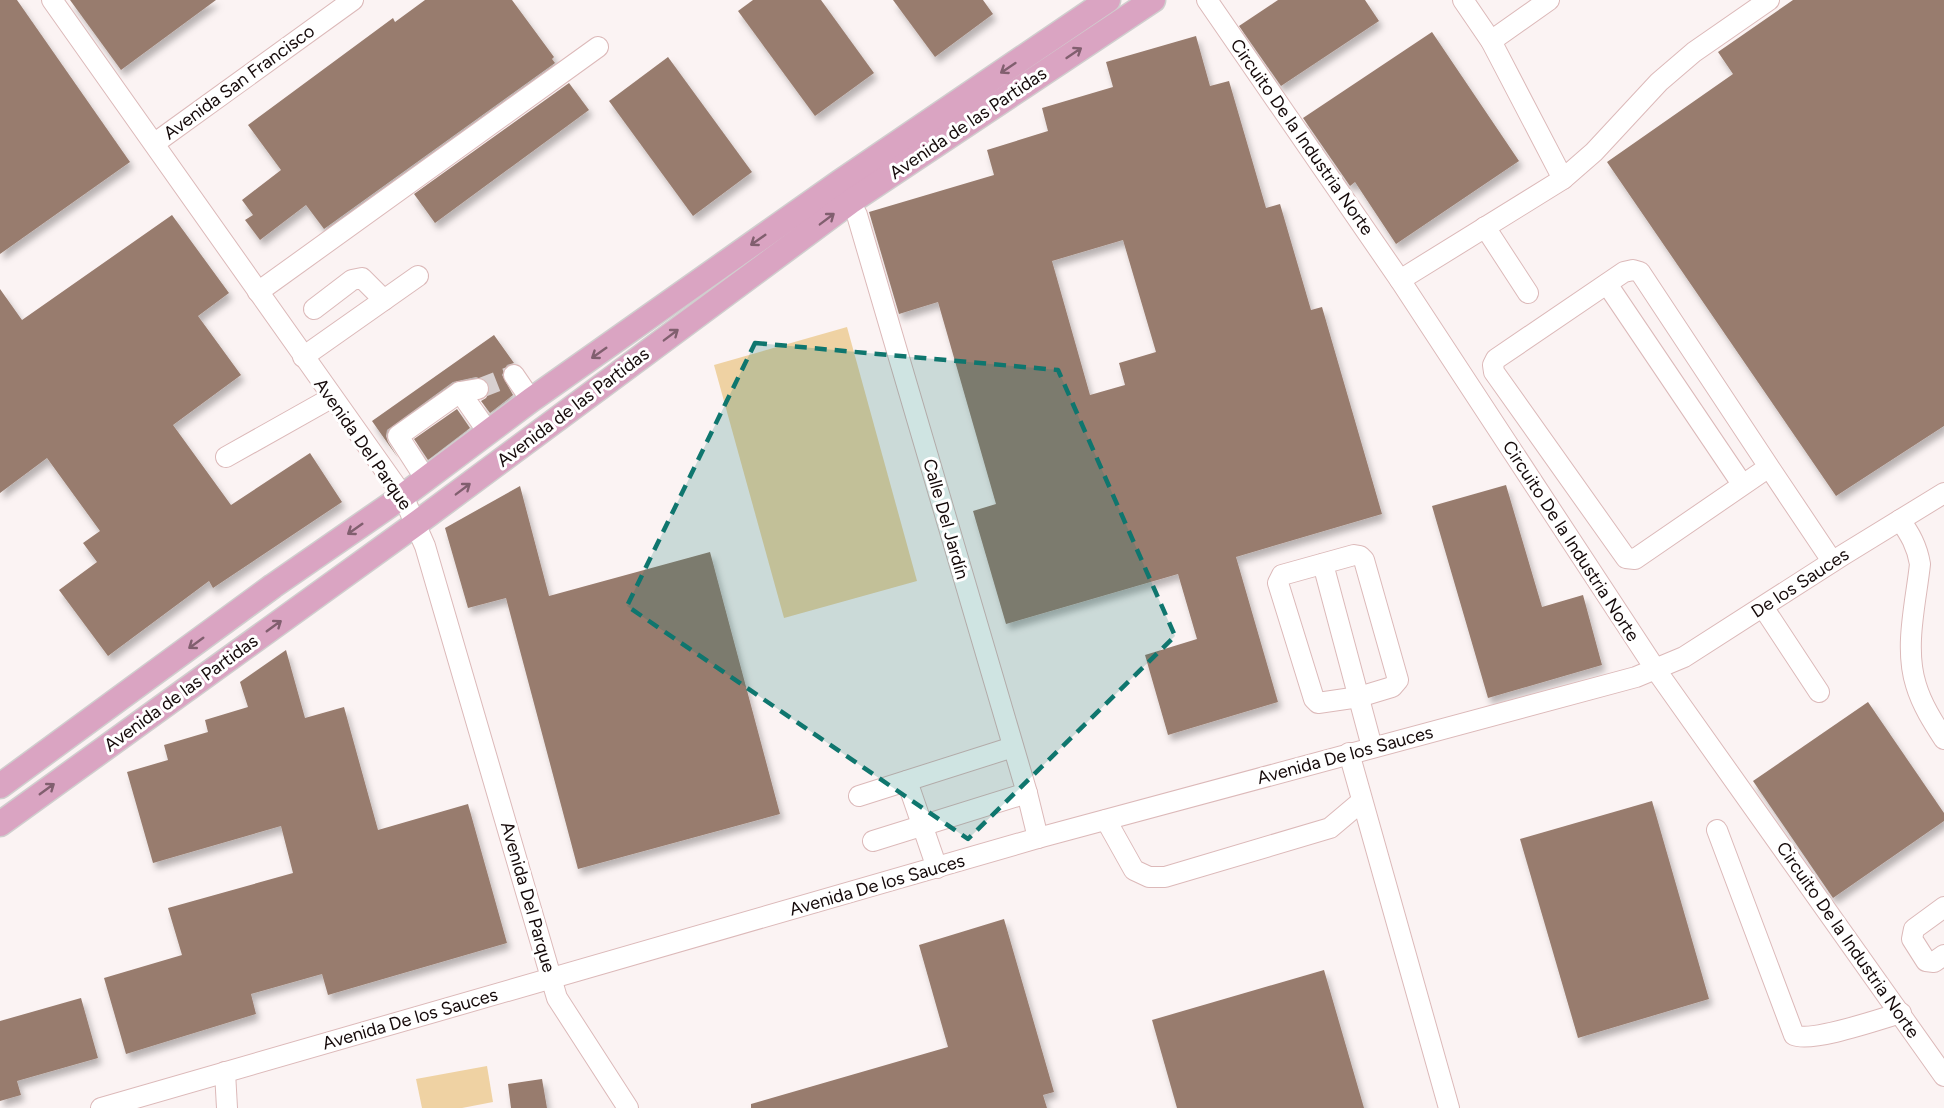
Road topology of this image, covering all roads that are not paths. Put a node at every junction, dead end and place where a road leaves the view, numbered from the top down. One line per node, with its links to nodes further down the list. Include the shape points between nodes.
1 (52, 0): 11 (street, Avenida Del Parque)
2 (353, 0): 11 (street, Avenida San Francisco)
3 (1108, 0): 25 (main road, Avenida de las Partidas, one-way to 25, via 840,182)
4 (1154, 0): 13 (main road, Avenida de las Partidas, one-way to 4)
5 (1207, 0): 16 (street, Circuito De la Industria Norte)
6 (1463, 0): 9 (street)
7 (1549, 0): 9 (street)
8 (1769, 0): 12 (street, via 1694,52 1659,82 1594,152)
9 (1491, 41): 12 (street)
10 (598, 47): 18 (street)
11 (155, 143): 18 (street, Avenida Del Parque)
12 (1563, 179): 14 (street)
13 (850, 202): 34 (main road, Avenida de las Partidas, one-way to 13); 42 (street, Calle Del Jardín)
14 (1485, 227): 16 (street); 19 (street)
15 (418, 276): 20 (street)
16 (1400, 280): 38 (street, Circuito De la Industria Norte)
17 (1607, 284): 28 (street, via 1624,272 1640,272); 30 (street); 30 (street, via 1496,359 1494,372 1626,558 1635,559)
18 (258, 292): 22 (street, Avenida Del Parque)
19 (1528, 293)
20 (384, 300): 21 (street, via 362,278 352,280); 22 (street)
21 (314, 309)
22 (303, 357): 24 (street, Avenida Del Parque)
23 (514, 375): 25 (street)
24 (331, 398): 27 (street); 32 (street, Avenida Del Parque)
25 (531, 400): 26 (main road, Avenida de las Partidas)
26 (488, 432): 29 (main road, Avenida de las Partidas); 29 (street, via 469,391 398,436)
27 (226, 457)
28 (1768, 467): 30 (street); 35 (street)
29 (425, 478): 32 (main road, Avenida de las Partidas)
30 (1743, 484)
31 (1944, 493): 33 (street, De los Sauces)
32 (403, 496): 34 (street, Avenida Del Parque); 46 (main road, Avenida de las Partidas, one-way to 46)
33 (1900, 520): 35 (street, De los Sauces); 41 (street, via 1912,537 1920,564 1911,649 1915,683 1927,713)
34 (417, 523): 51 (main road, Avenida de las Partidas, one-way to 34); 59 (street, Avenida Del Parque)
35 (1832, 561): 37 (street, De los Sauces)
36 (1323, 564): 40 (street); 40 (street, via 1354,555 1364,560 1398,680 1392,687); 40 (street, via 1282,575 1278,583 1314,699 1323,704)
37 (1763, 607): 38 (street, De los Sauces, via 1684,657); 39 (street)
38 (1656, 670): 43 (street, Avenida De los Sauces); 60 (street, Circuito De la Industria Norte)
39 (1819, 692)
40 (1359, 697): 43 (street)
41 (1944, 739)
42 (1013, 747): 45 (street); 47 (street, Calle Del Jardín)
43 (1372, 747): 44 (street, Avenida De los Sauces)
44 (1349, 753): 49 (street); 50 (street, Avenida De los Sauces)
45 (907, 781): 48 (street); 52 (street)
46 (0, 786)
47 (1027, 793): 52 (street); 54 (street, Calle Del Jardín)
48 (859, 796)
49 (1362, 801): 50 (street, via 1330,828 1165,877 1149,877 1134,870); 66 (street)
50 (1106, 820): 54 (street, Avenida De los Sauces)
51 (0, 824)
52 (922, 825): 55 (street); 56 (street)
53 (1717, 830): 60 (street, via 1794,1035 1805,1038)
54 (1038, 838): 56 (street, Avenida De los Sauces)
55 (873, 841)
56 (937, 868): 59 (street, Avenida De los Sauces)
57 (1944, 907): 58 (street, via 1914,929 1912,939 1926,961 1934,962)
58 (1944, 955)
59 (551, 979): 61 (street, Avenida De los Sauces); 65 (street, Avenida Del Parque, via 567,1015)
60 (1901, 1013): 62 (street, Circuito De la Industria Norte)
61 (225, 1072): 63 (street, Avenida De los Sauces); 64 (street)
62 (1944, 1076)
63 (101, 1108)
64 (227, 1108)
65 (628, 1108)
66 (1449, 1108)

